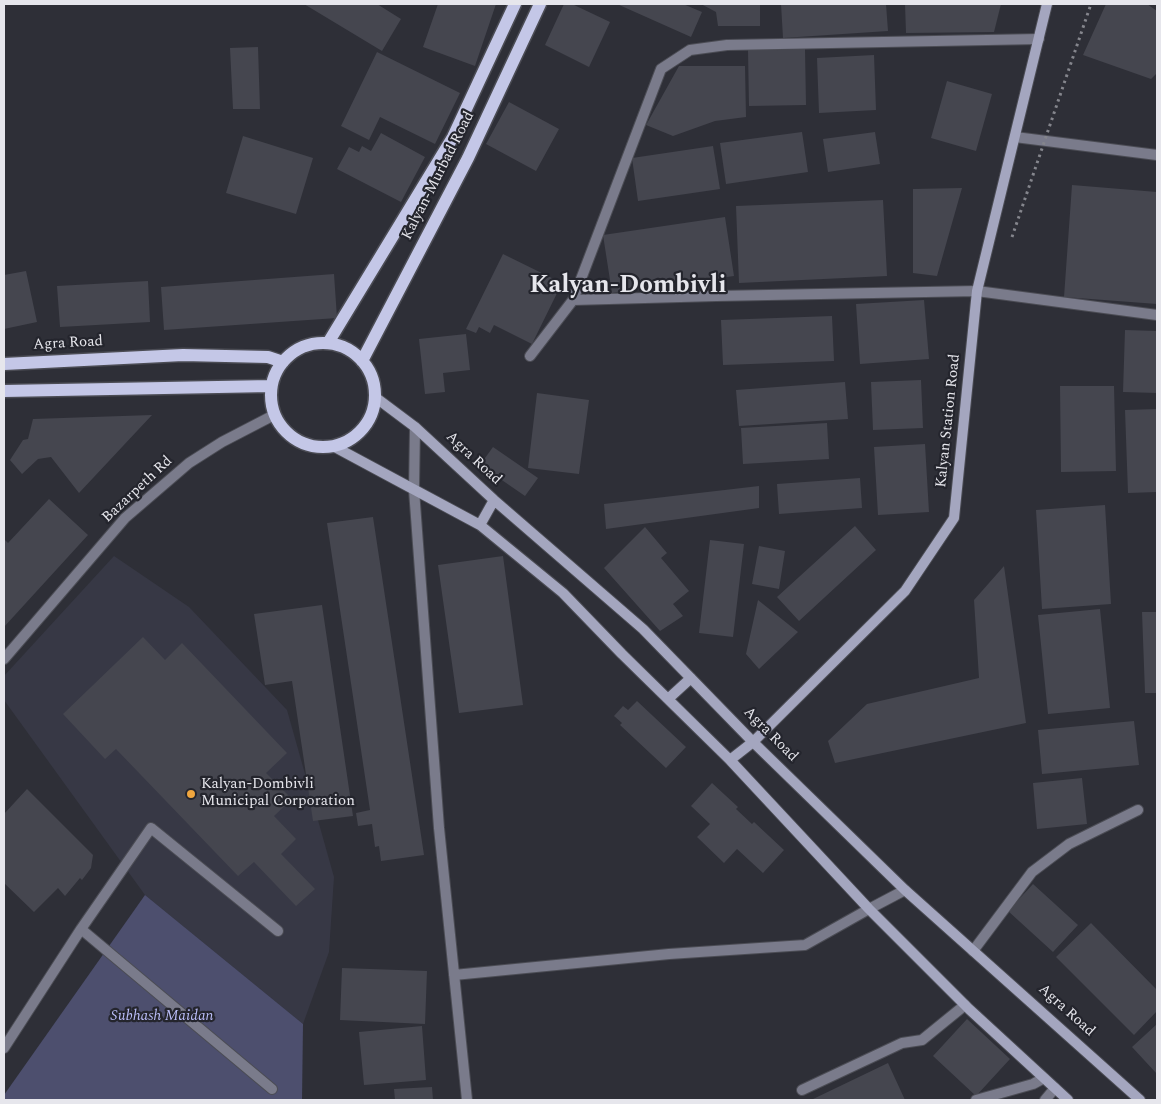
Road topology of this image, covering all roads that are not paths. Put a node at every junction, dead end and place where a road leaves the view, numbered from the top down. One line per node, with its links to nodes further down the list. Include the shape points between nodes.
1 (515, 4): 10 (main road, Kalyan-Murbad Road, via 453,138)
2 (540, 4): 12 (main road, Kalyan-Murbad Road, via 468,158)
3 (1047, 4): 4 (main road, Kalyan Station Road)
4 (1039, 39): 5 (main road, Kalyan Station Road); 8 (street, via 727,46 690,50 661,69)
5 (1015, 137): 6 (street); 7 (main road, Kalyan Station Road)
6 (1157, 154)
7 (977, 292): 8 (street); 9 (street); 27 (main road, Kalyan Station Road, via 954,518 905,591)
8 (572, 300): 11 (street)
9 (1157, 315)
10 (328, 343): 12 (main road, via 341,346); 13 (main road, via 303,346)
11 (530, 356)
12 (362, 361): 17 (main road, via 374,384)
13 (283, 362): 14 (main road, Agra Road, via 268,357 183,355); 15 (main road)
14 (4, 364)
15 (271, 386): 16 (main road); 18 (main road)
16 (4, 391)
17 (375, 397): 19 (main road, Agra Road); 20 (main road, via 367,423 347,441)
18 (274, 415): 20 (main road, via 287,432 305,444); 24 (street, Bazarpeth Rd, via 189,463 124,518)
19 (415, 427): 21 (street); 22 (main road, Agra Road)
20 (333, 446): 21 (main road)
21 (414, 490): 23 (main road); 35 (street, via 439,828)
22 (494, 500): 23 (main road); 25 (main road, Agra Road, via 643,630)
23 (480, 525): 26 (main road, via 563,593)
24 (4, 660)
25 (691, 678): 26 (main road); 27 (main road, Agra Road)
26 (668, 699): 28 (main road)
27 (753, 742): 28 (main road, Kalyan Station Road); 30 (main road, Agra Road)
28 (730, 760): 31 (main road)
29 (1138, 810): 34 (street, via 1070,844 1032,872)
30 (905, 890): 31 (street); 34 (main road, Agra Road)
31 (869, 909): 35 (street, via 805,945 669,954); 36 (main road)
32 (81, 929): 33 (street, via 151,828); 37 (street); 40 (street)
33 (278, 931)
34 (973, 951): 46 (main road, Agra Road)
35 (454, 975): 42 (street)
36 (965, 1005): 38 (main road); 41 (street, via 922,1040 902,1043)
37 (4, 1048)
38 (1044, 1078): 39 (main road); 43 (street)
39 (1054, 1088): 44 (street); 45 (main road)
40 (272, 1089)
41 (802, 1090)
42 (467, 1100)
43 (976, 1100)
44 (1045, 1100)
45 (1068, 1100)
46 (1140, 1100)

